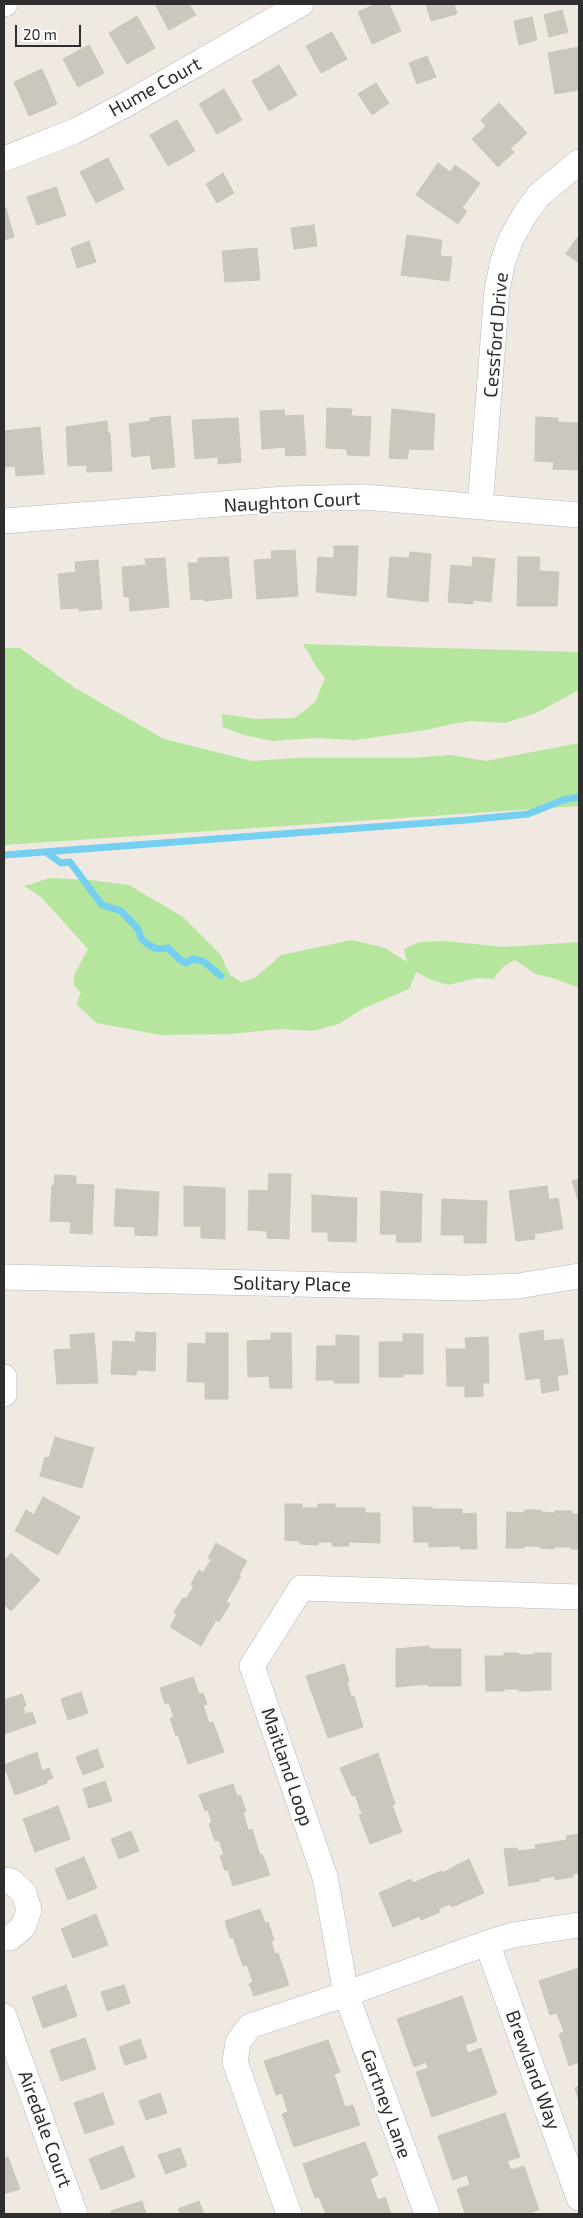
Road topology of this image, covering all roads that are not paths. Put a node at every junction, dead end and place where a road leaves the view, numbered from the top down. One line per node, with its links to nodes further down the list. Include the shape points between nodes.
1 (301, 4): 2 (street, Hume Court, via 125,105 75,131)
2 (4, 159)
3 (579, 162): 4 (street, Cessford Drive, via 539,195 511,239 503,262 497,290)
4 (480, 507): 5 (street, Naughton Court); 6 (street, Naughton Court, via 364,497 285,499)
5 (579, 515)
6 (4, 521)
7 (579, 1276): 8 (street, Solitary Place, via 518,1286 466,1288)
8 (4, 1277)
9 (4, 1377): 10 (street)
10 (4, 1394)
11 (579, 1597): 16 (street, Maitland Loop, via 301,1588 252,1666 325,1877)
12 (4, 1880): 14 (street, via 12,1881 24,1893 29,1910 23,1927 10,1938)
13 (579, 1925): 15 (street)
14 (4, 1938)
15 (487, 1943): 16 (street); 18 (street, Brewland Way)
16 (346, 1994): 20 (street, via 250,2026 238,2042 235,2062); 21 (street, Gartney Lane)
17 (4, 2016): 19 (street, Airedale Court)
18 (579, 2198)
19 (75, 2214)
20 (289, 2214)
21 (427, 2214)

